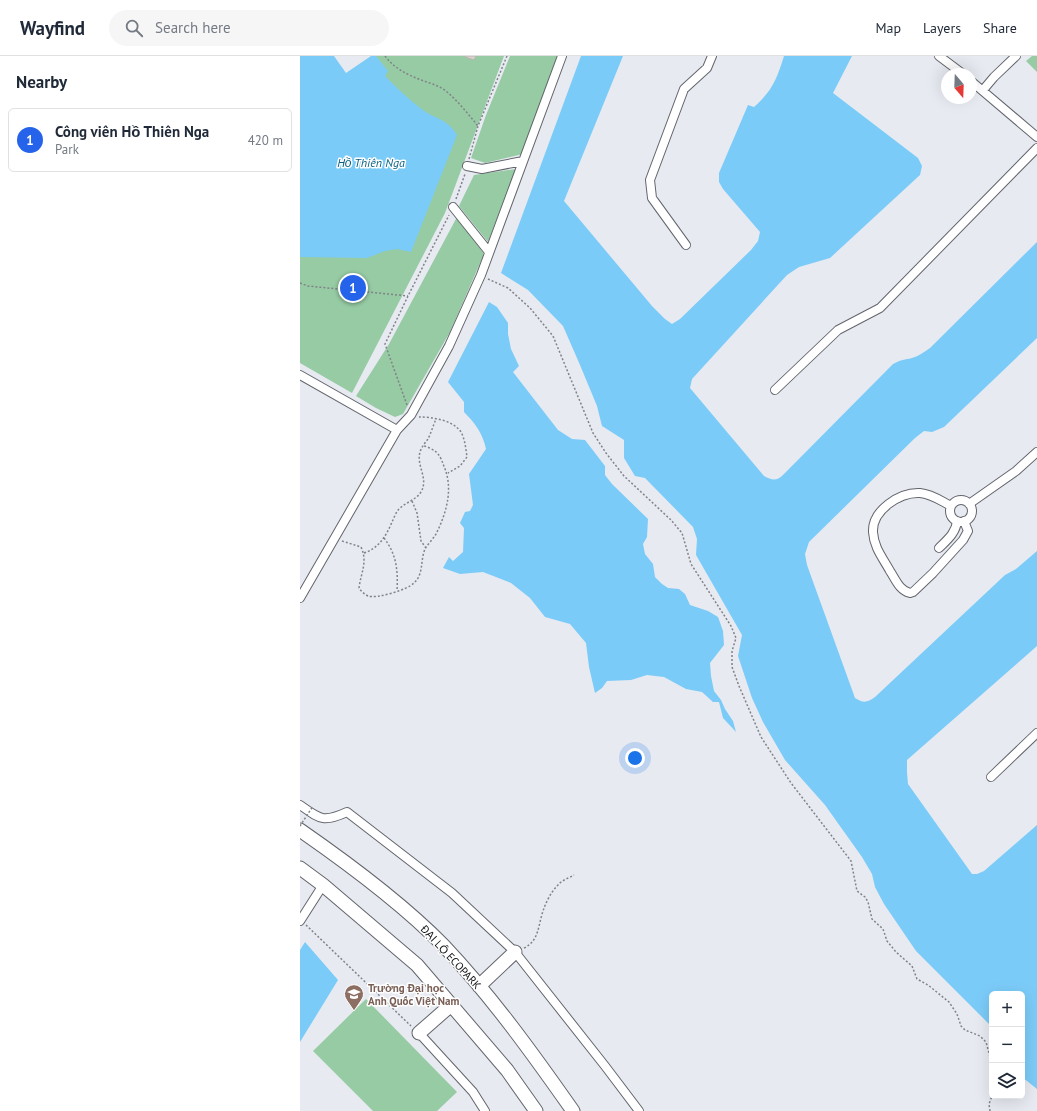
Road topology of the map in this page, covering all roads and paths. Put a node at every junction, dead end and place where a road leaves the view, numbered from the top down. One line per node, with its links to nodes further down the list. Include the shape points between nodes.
1 (385, 56): 10 (path, via 400,70 446,91)
2 (507, 56): 10 (path)
3 (562, 56): 13 (street)
4 (712, 56): 16 (street, via 707,68 684,89 650,180 652,198)
5 (939, 56): 7 (street)
6 (1016, 56): 9 (street)
7 (955, 68)
8 (977, 85): 9 (street)
9 (983, 90): 11 (street)
10 (478, 126): 14 (path)
11 (1037, 137)
12 (1037, 148): 22 (street, via 880,308 838,330)
13 (523, 161): 14 (street, via 482,169); 17 (street)
14 (467, 166): 15 (path)
15 (453, 207): 17 (street); 20 (path)
16 (686, 245)
17 (489, 252): 18 (street)
18 (481, 275): 23 (street, via 449,346); 54 (path, via 508,288 530,308 553,336 593,433 606,453 624,476 682,533 691,564 736,638 732,651 732,667 761,737 851,861 857,891 865,897 872,919 883,929 887,941 912,966 917,979 949,1002 961,1026 986,1042)
19 (300, 283): 20 (path, via 308,286)
20 (408, 296): 23 (path, via 385,344)
21 (300, 375): 25 (street)
22 (775, 390)
23 (410, 415): 24 (path); 25 (street)
24 (436, 419): 26 (path); 28 (path, via 454,425 461,432 465,447 466,457 460,466)
25 (397, 430): 33 (street)
26 (424, 446): 28 (path, via 436,451); 29 (path, via 420,452 424,480 421,492)
27 (1037, 452): 30 (street, via 1016,471)
28 (448, 473): 35 (path, via 449,494 446,508 435,535)
29 (412, 501): 34 (path, via 399,509); 35 (path, via 417,513 421,541)
30 (969, 504): 31 (street, via 959,500); 32 (street, via 972,513 968,519)
31 (951, 506): 32 (street, via 951,516); 32 (street, via 934,496 921,493 907,494 883,509 876,520 873,530 875,543 903,590 913,592 963,540 968,531)
32 (961, 521): 36 (street)
33 (334, 538): 37 (path, via 361,547); 39 (street)
34 (384, 538): 37 (path, via 379,545); 38 (path, via 395,558 398,571)
35 (426, 548): 38 (path, via 419,577 413,585)
36 (939, 548)
37 (364, 553): 38 (path, via 365,562 359,588 362,592 369,596 382,596)
38 (397, 591)
39 (300, 598)
40 (1037, 733): 41 (street)
41 (991, 777)
42 (300, 805): 50 (street, via 318,818 328,819 347,812 452,893)
43 (313, 806): 44 (path, bridge)
44 (300, 826)
45 (300, 830): 51 (highway, ĐẠI LỘ ECOPARK, via 344,860 408,913 443,946)
46 (300, 868): 48 (highway)
47 (574, 875): 50 (path, via 559,883 547,900 536,936 530,945)
48 (323, 885): 49 (street); 52 (highway, via 417,965)
49 (300, 921): 53 (path)
50 (515, 952): 51 (highway); 59 (street)
51 (479, 986): 58 (highway, ĐẠI LỘ ECOPARK, via 526,1044)
52 (451, 1005): 53 (highway); 57 (highway, via 507,1070)
53 (418, 1033): 56 (street, via 473,1092)
54 (992, 1063)
55 (991, 1099): 60 (path)
56 (485, 1111)
57 (536, 1111)
58 (573, 1111)
59 (639, 1111)
60 (990, 1111)

